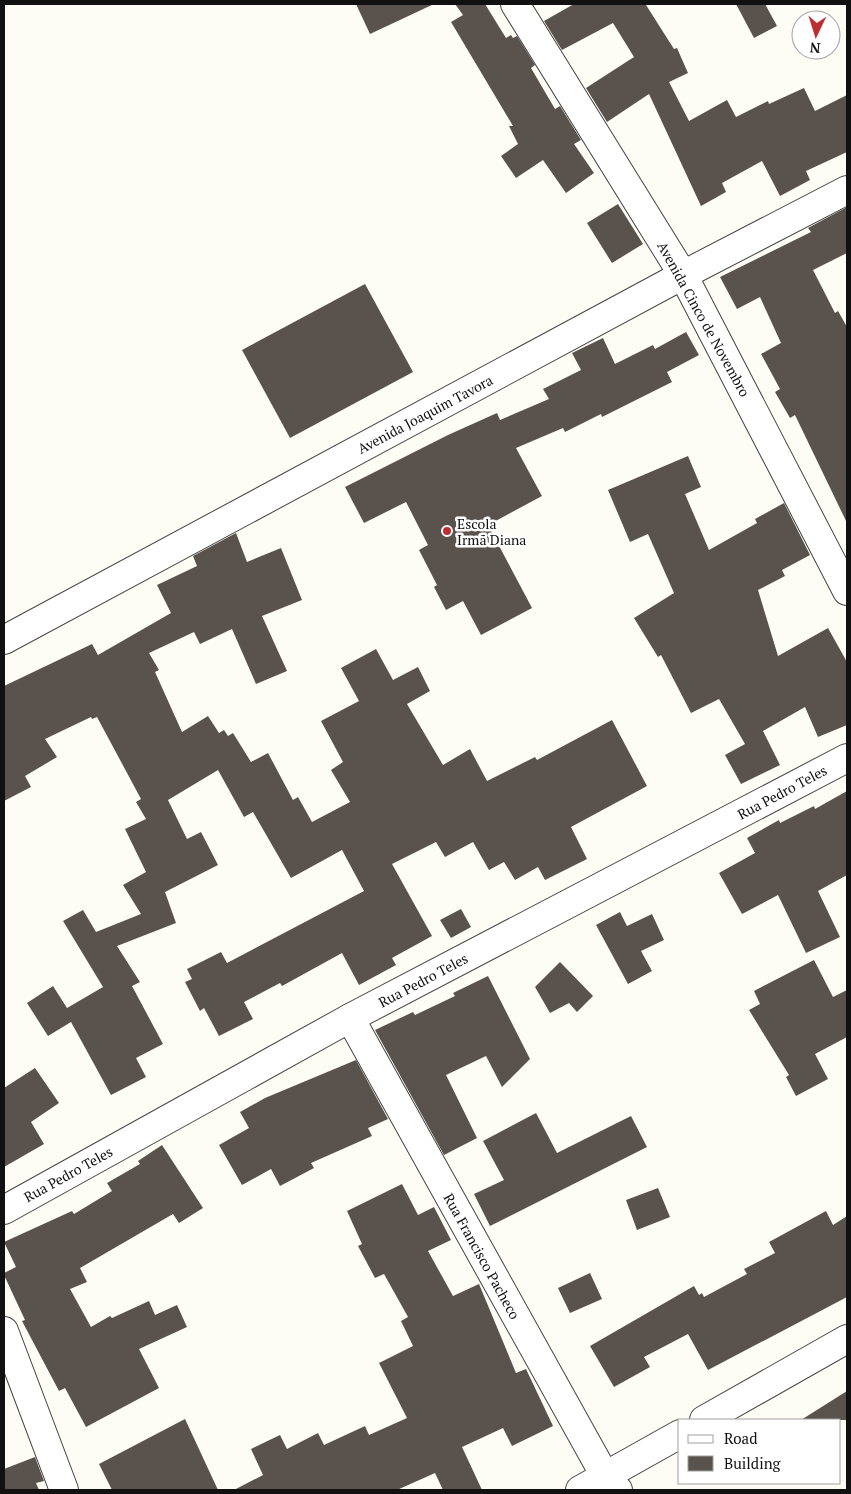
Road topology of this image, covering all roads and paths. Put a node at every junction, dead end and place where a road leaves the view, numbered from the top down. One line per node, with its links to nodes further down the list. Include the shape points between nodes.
1 (515, 4): 3 (street, Avenida Cinco de Novembro)
2 (847, 190): 3 (street, Avenida Joaquim Tavora)
3 (683, 275): 4 (street, Avenida Cinco de Novembro); 5 (street, Avenida Joaquim Tavora)
4 (847, 591)
5 (4, 640)
6 (847, 758): 7 (street, Rua Pedro Teles)
7 (350, 1018): 8 (street, Rua Pedro Teles); 13 (street, Rua Francisco Pacheco)
8 (4, 1210)
9 (4, 1332): 14 (street)
10 (847, 1339): 11 (street)
11 (706, 1419)
12 (678, 1435): 13 (street)
13 (612, 1483): 15 (street)
14 (64, 1490)
15 (580, 1490)

